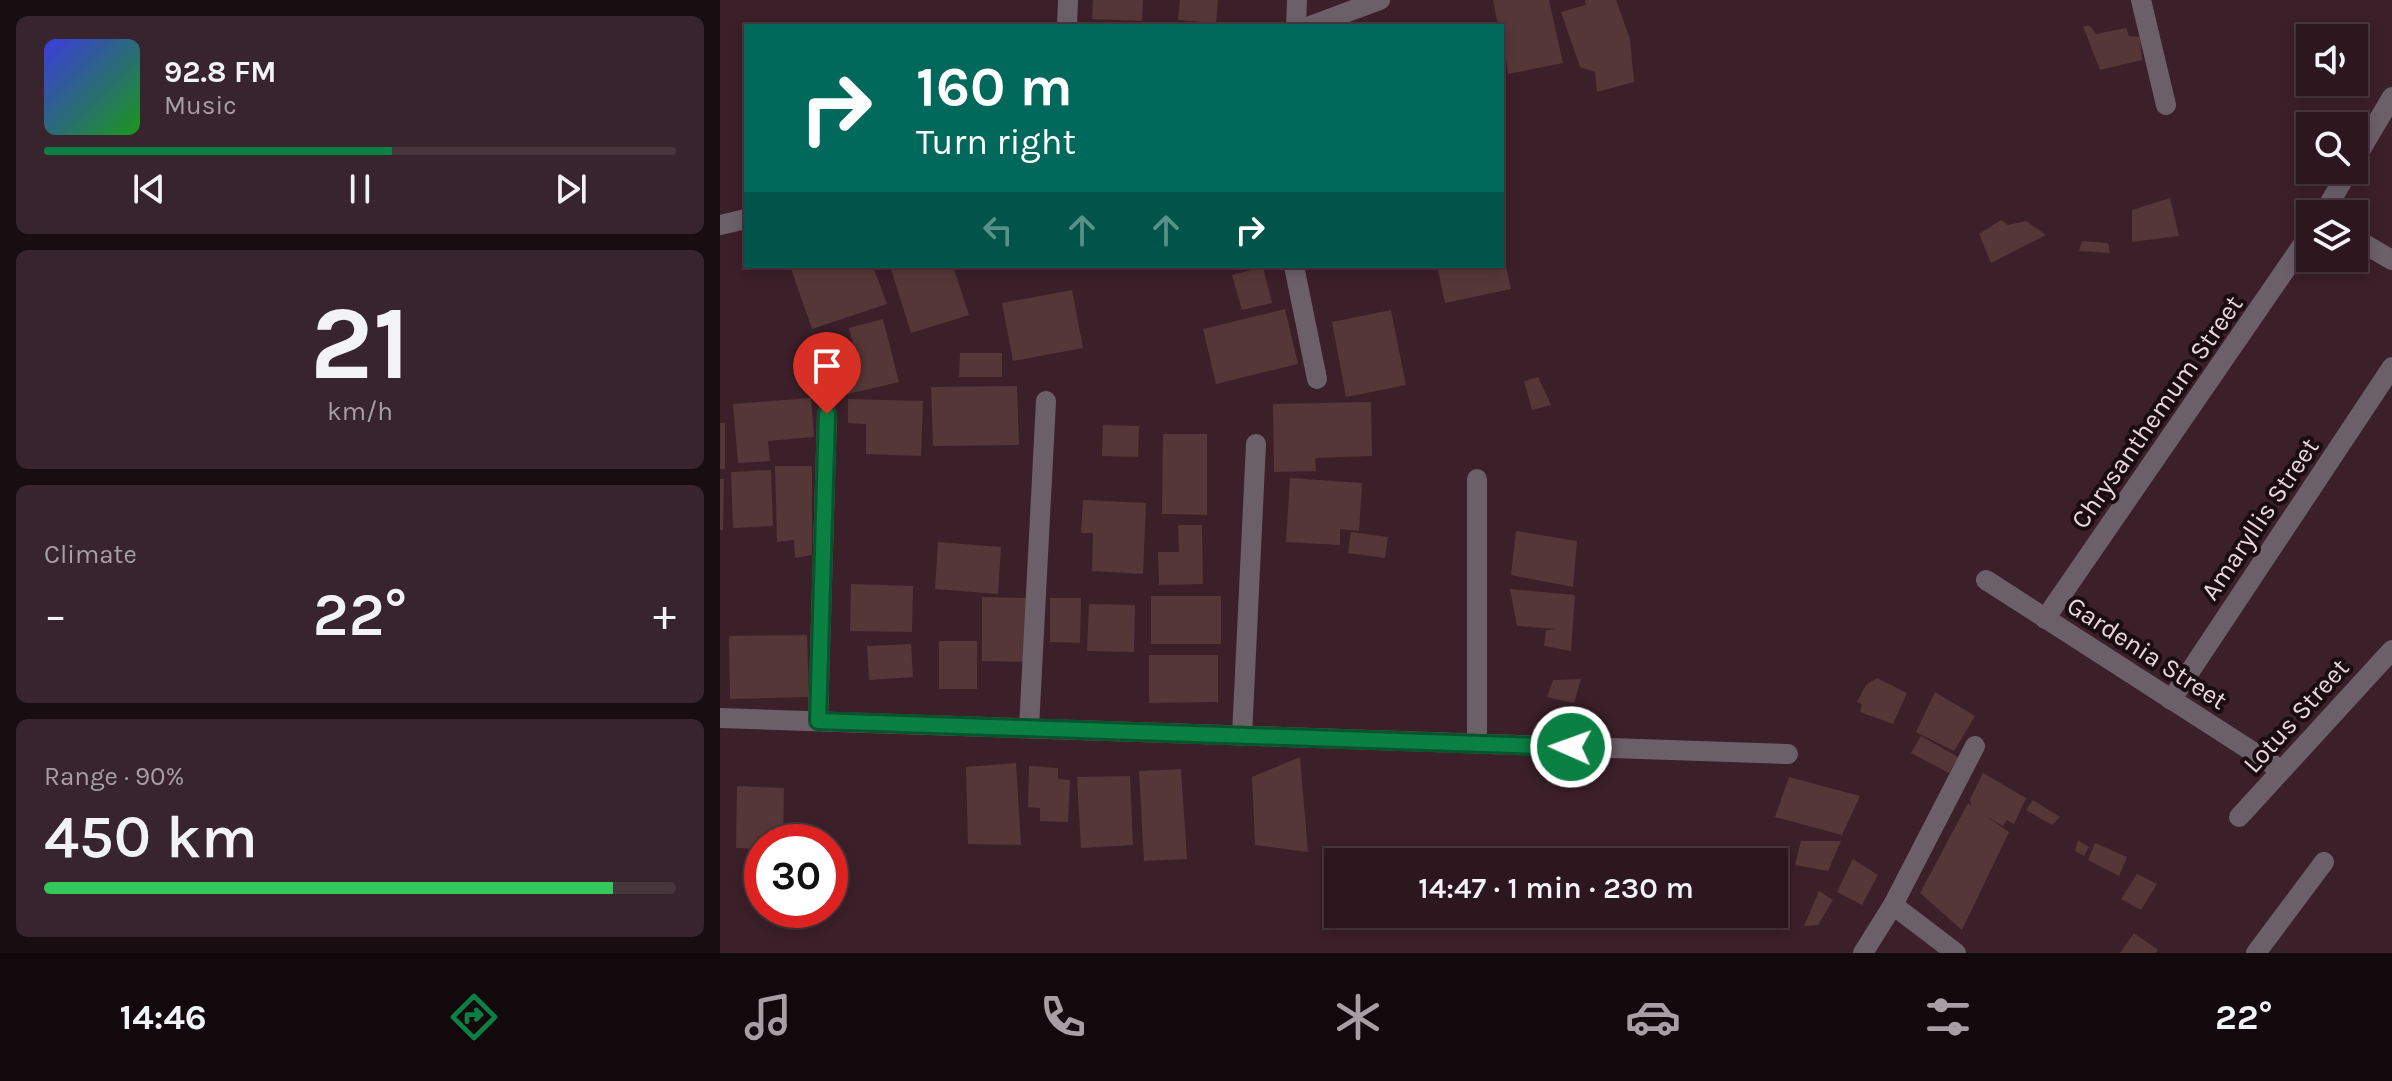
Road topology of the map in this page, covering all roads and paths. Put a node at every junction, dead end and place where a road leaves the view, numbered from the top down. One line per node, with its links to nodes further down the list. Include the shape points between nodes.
1 (1068, 0): 5 (street)
2 (1297, 0): 6 (street)
3 (1380, 0): 7 (street)
4 (2141, 0): 9 (street)
5 (1067, 24)
6 (1296, 24)
7 (1315, 24)
8 (2392, 97): 10 (street)
9 (2166, 105)
10 (2368, 137)
11 (744, 219): 12 (street)
12 (720, 225)
13 (2368, 246): 15 (street)
14 (2296, 254): 24 (street, Chrysanthemum Street)
15 (2392, 260)
16 (1294, 268): 18 (street)
17 (2392, 367): 26 (street, Amaryllis Street)
18 (1317, 379)
19 (1046, 401): 29 (street)
20 (827, 414): 28 (street)
21 (1256, 444): 30 (street)
22 (1477, 479): 31 (street)
23 (1986, 580): 24 (street, Gardenia Street)
24 (2045, 619): 26 (street, Gardenia Street)
25 (2392, 650): 34 (street, Lotus Street)
26 (2171, 700): 34 (street, Gardenia Street)
27 (720, 718): 28 (street)
28 (818, 721): 29 (street)
29 (1029, 728): 30 (street)
30 (1242, 736): 31 (street)
31 (1477, 744): 33 (street)
32 (1975, 746): 37 (street)
33 (1788, 754)
34 (2281, 770): 35 (street, Lotus Street)
35 (2239, 817)
36 (2324, 862): 40 (street)
37 (1893, 905): 38 (street); 39 (street)
38 (1863, 953)
39 (1956, 953)
40 (2256, 953)

